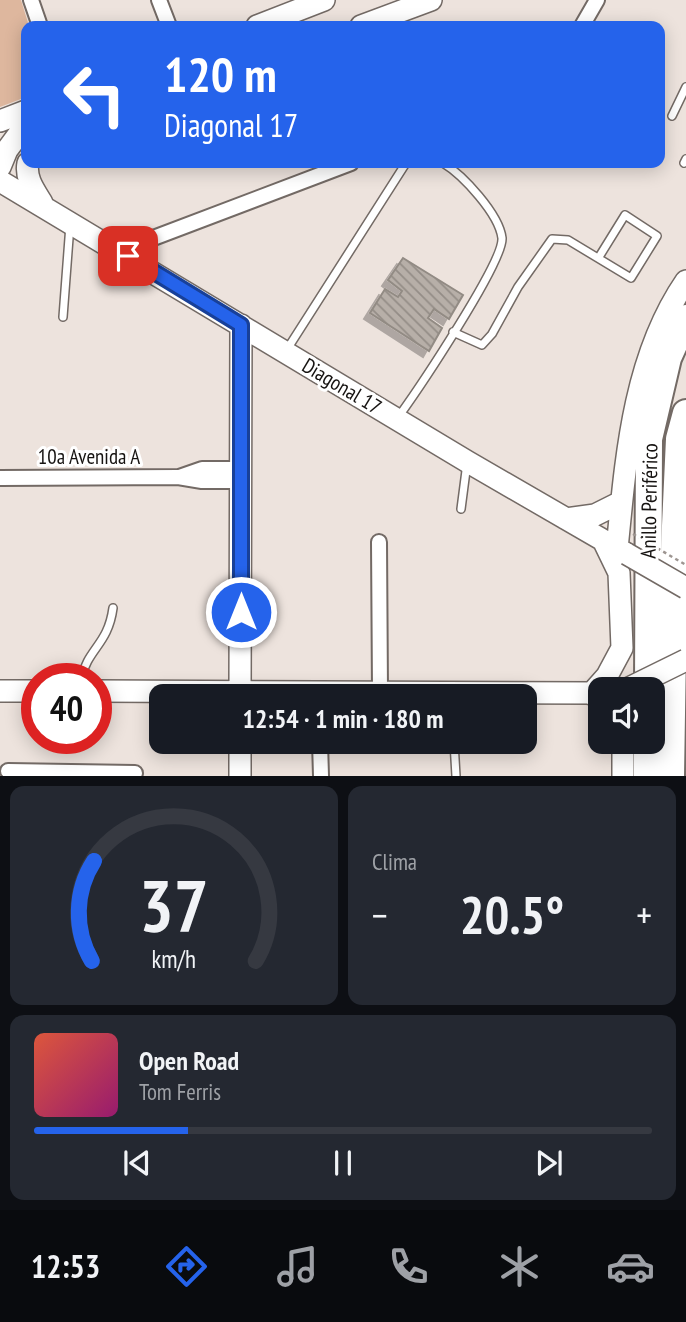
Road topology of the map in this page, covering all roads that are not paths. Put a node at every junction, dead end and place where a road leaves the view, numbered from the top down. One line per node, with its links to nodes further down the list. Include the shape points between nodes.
1 (31, 0): 7 (street)
2 (159, 0): 8 (street)
3 (324, 0): 9 (main road)
4 (430, 0): 6 (main road)
5 (597, 0): 11 (street)
6 (402, 5): 10 (main road)
7 (38, 21)
8 (167, 21)
9 (270, 21)
10 (370, 21)
11 (585, 21)
12 (686, 87): 13 (lane)
13 (671, 116)
14 (0, 121): 15 (main road)
15 (21, 122)
16 (21, 129): 17 (main road)
17 (0, 167)
18 (27, 168): 23 (main road)
19 (338, 168): 25 (street, via 148,240)
20 (403, 168): 32 (lane)
21 (452, 168): 31 (lane, via 481,198 502,238 499,253)
22 (0, 181): 23 (main road, Diagonal 17)
23 (43, 205): 24 (main road, Diagonal 17)
24 (71, 221): 25 (main road, Diagonal 17); 28 (lane)
25 (128, 256): 30 (main road, Diagonal 17)
26 (599, 257): 26 (lane, via 631,278 657,236 625,215); 31 (lane, via 568,240 552,239 482,345)
27 (686, 281): 38 (main road, Anillo Periférico, via 671,302 651,353 632,422)
28 (63, 317)
29 (686, 318): 48 (highway, Anillo Periférico, via 668,358 649,439)
30 (241, 325): 32 (main road, Diagonal 17); 36 (main road)
31 (453, 332): 34 (lane)
32 (285, 352): 34 (main road, Diagonal 17)
33 (686, 413): 72 (highway, Anillo Periférico, via 675,526)
34 (396, 419): 35 (main road, Diagonal 17)
35 (468, 462): 39 (lane); 40 (main road, Diagonal 17)
36 (241, 475): 37 (street, 10a Avenida A, via 202,469 178,477); 50 (main road)
37 (0, 478)
38 (621, 502): 40 (main road, via 595,515); 42 (main road, Anillo Periférico)
39 (461, 509)
40 (566, 519): 42 (main road, Diagonal 17)
41 (379, 542): 51 (street)
42 (620, 544): 43 (main road, Diagonal 17, bridge); 47 (main road, via 622,648)
43 (686, 588)
44 (113, 608): 46 (lane, via 103,643)
45 (685, 657): 49 (main road, bridge)
46 (84, 663)
47 (607, 677)
48 (648, 677)
49 (652, 677)
50 (240, 684)
51 (380, 684)
52 (0, 691): 53 (main road)
53 (21, 691)
54 (112, 691): 55 (main road)
55 (149, 692)
56 (537, 693): 57 (main road)
57 (588, 693)
58 (240, 754): 67 (main road)
59 (320, 754): 68 (street)
60 (455, 754): 69 (lane)
61 (623, 754): 70 (main road)
62 (647, 754): 71 (highway)
63 (8, 771): 64 (street)
64 (26, 774): 65 (street)
65 (106, 774): 66 (street)
66 (135, 774)
67 (240, 776)
68 (321, 776)
69 (456, 776)
70 (623, 776)
71 (647, 776)
72 (671, 776)

